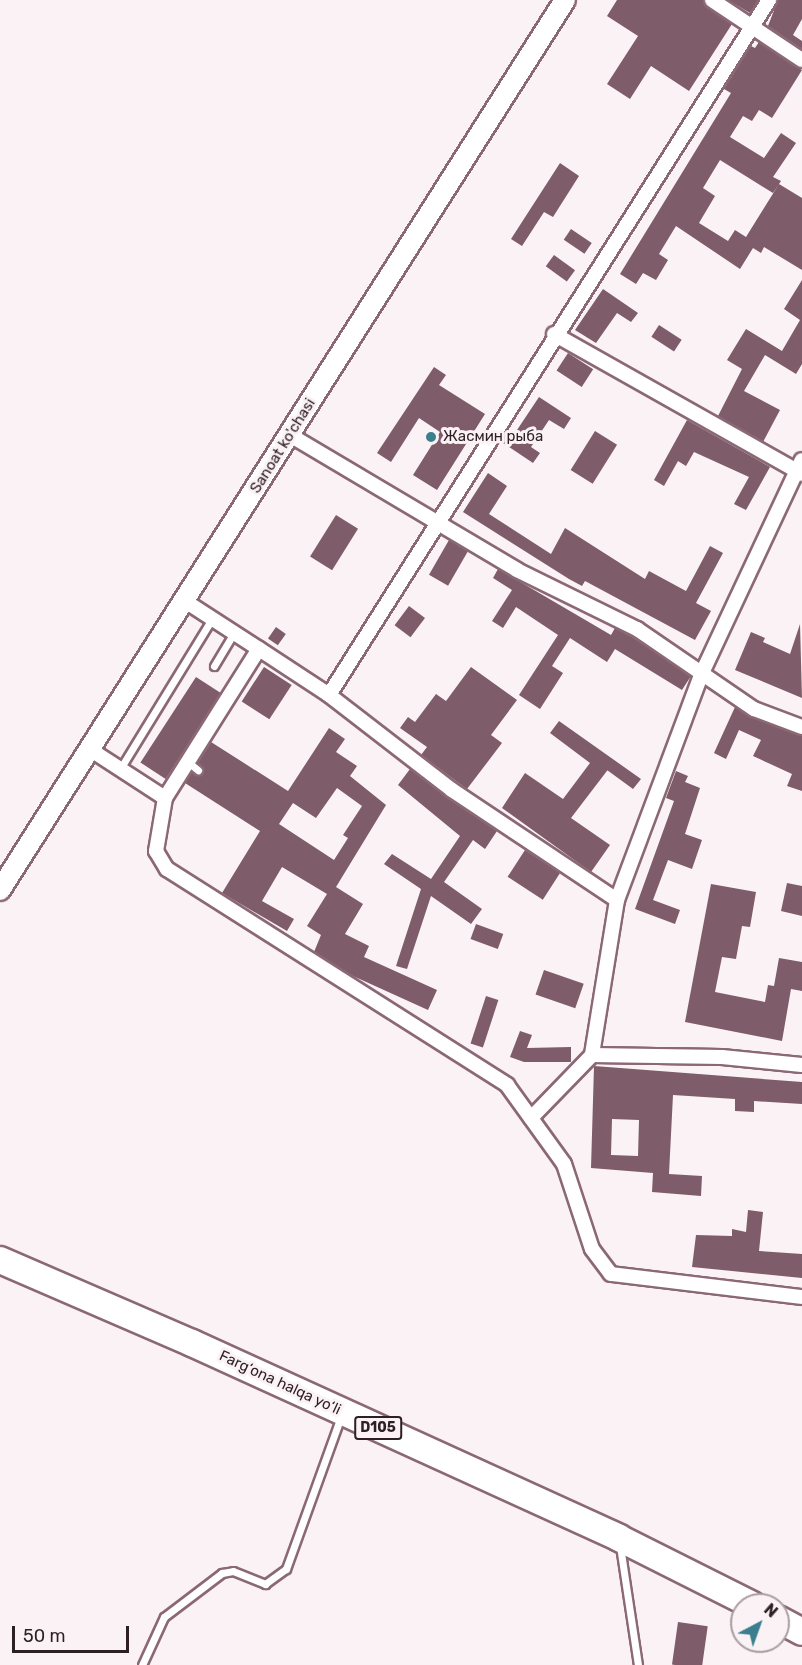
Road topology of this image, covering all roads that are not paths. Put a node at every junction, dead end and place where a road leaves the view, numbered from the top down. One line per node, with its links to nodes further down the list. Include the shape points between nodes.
1 (565, 0): 7 (main road, Sanoat ko'chasi)
2 (712, 0): 4 (street)
3 (769, 0): 4 (street)
4 (752, 27): 5 (street); 6 (street)
5 (802, 60)
6 (554, 334): 8 (street); 9 (street)
7 (290, 435): 9 (street); 10 (main road, Sanoat ko'chasi)
8 (800, 468): 15 (street)
9 (440, 524): 15 (street, via 517,570 637,629); 16 (street)
10 (185, 601): 11 (street); 18 (main road, Sanoat ko'chasi)
11 (212, 619): 12 (street); 19 (lane)
12 (234, 633): 13 (street); 14 (lane)
13 (259, 649): 16 (street); 20 (street, via 193,766)
14 (214, 666)
15 (702, 673): 17 (street, via 754,709); 22 (street)
16 (329, 695): 22 (street, via 452,789)
17 (802, 727)
18 (91, 750): 19 (street); 21 (main road, Sanoat ko'chasi)
19 (120, 769): 20 (street)
20 (165, 798): 25 (street, via 156,851 167,869 507,1085)
21 (0, 890)
22 (617, 900): 23 (street)
23 (592, 1055): 24 (street, via 722,1057); 25 (street)
24 (802, 1065)
25 (531, 1118): 27 (street, via 564,1164 592,1249 611,1274)
26 (0, 1260): 28 (highway, Farg‘ona halqa yo‘li / D105)
27 (802, 1297)
28 (342, 1412): 29 (highway, Farg‘ona halqa yo‘li / D105); 31 (lane, via 286,1569 265,1584 233,1571 222,1573 164,1617)
29 (619, 1538): 30 (highway, Farg‘ona halqa yo‘li / D105); 32 (lane)
30 (730, 1594)
31 (142, 1665)
32 (638, 1665)

